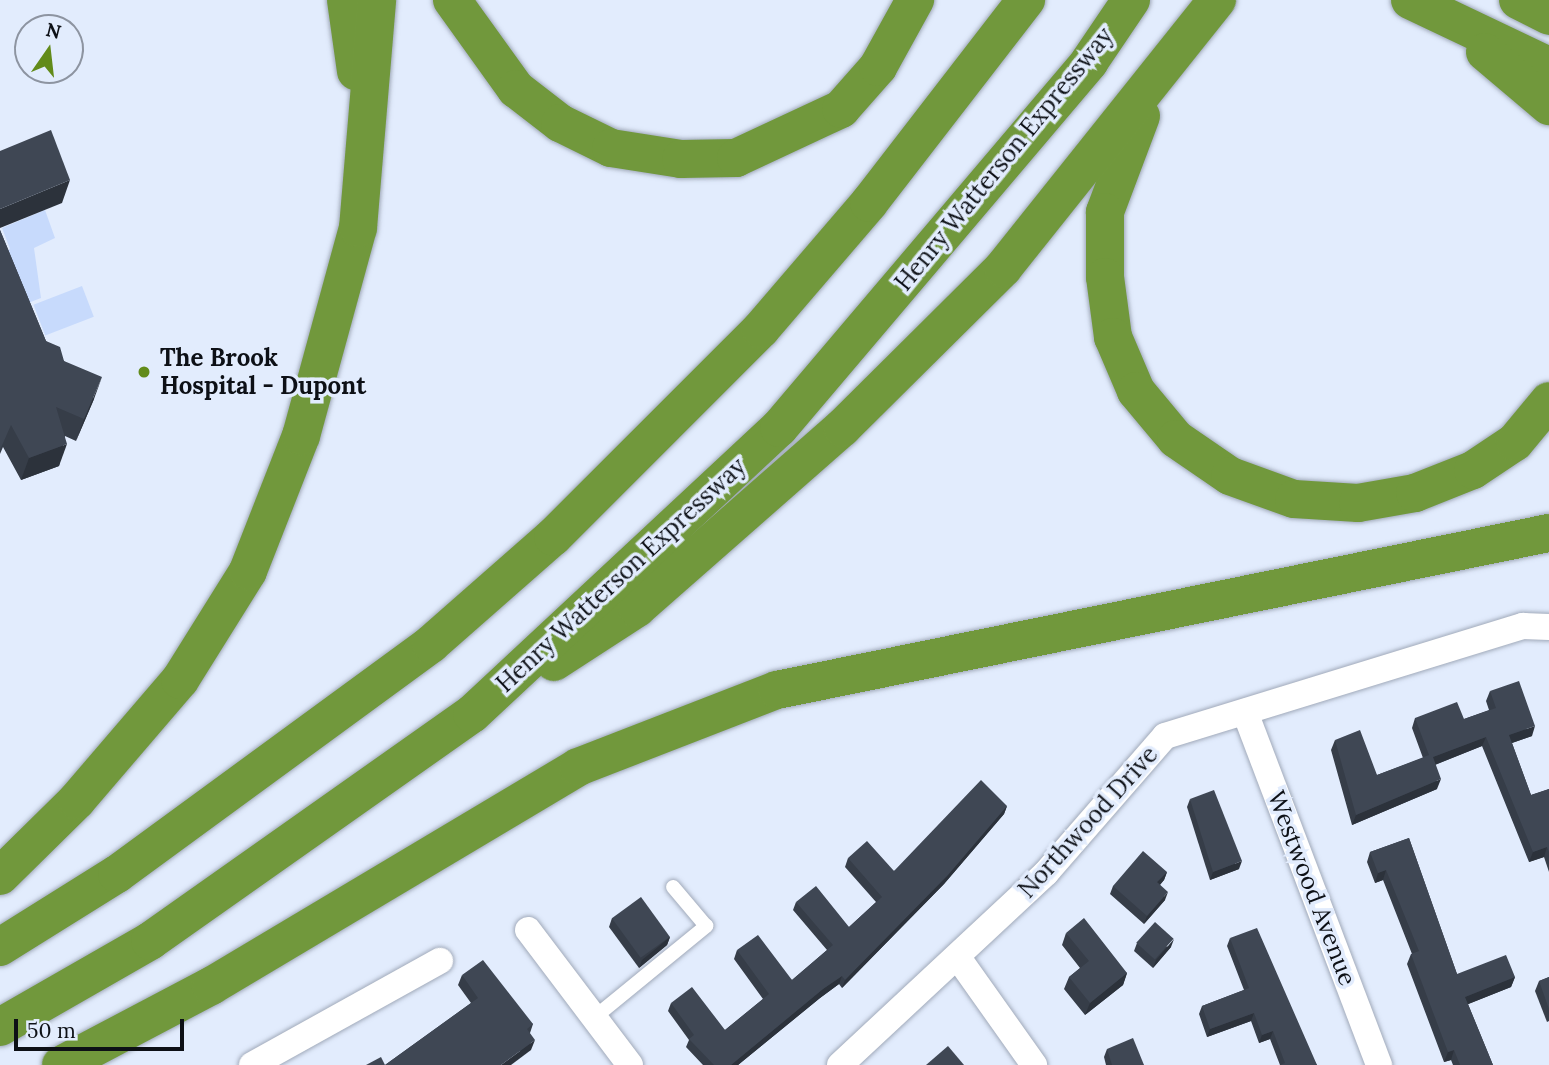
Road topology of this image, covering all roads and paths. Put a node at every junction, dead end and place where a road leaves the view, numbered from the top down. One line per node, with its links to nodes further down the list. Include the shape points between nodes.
1 (345, 0): 15 (highway)
2 (377, 0): 15 (highway)
3 (452, 0): 4 (highway, via 516,89 560,124 611,148 681,159 736,158 841,109 877,66)
4 (915, 0)
5 (999, 0): 21 (highway, via 855,194 569,494 408,636)
6 (1026, 0): 21 (highway, via 869,203 761,329 553,537 431,644)
7 (1131, 0): 20 (highway, Henry Watterson Expressway, via 1089,62 779,428)
8 (1217, 0): 13 (highway)
9 (1518, 0): 11 (highway)
10 (1427, 8): 12 (highway); 14 (highway)
11 (1549, 16)
12 (1549, 66)
13 (1151, 89): 16 (highway, via 1105,212 1105,277 1113,337 1136,391 1176,439 1230,476 1281,495 1358,503 1415,493 1473,470 1516,442); 20 (highway, via 1003,268 842,428 637,608)
14 (1549, 106)
15 (364, 128): 22 (highway, via 358,228 301,436 248,571 180,680 77,800)
16 (1549, 401)
17 (1549, 533): 30 (highway, via 777,690 578,767 211,986)
18 (1549, 627): 19 (street, Northwood Drive, via 1523,626)
19 (1245, 712): 26 (street, Northwood Drive, via 1165,736 1102,813); 35 (street, Westwood Avenue)
20 (472, 714): 29 (highway, Henry Watterson Expressway, via 150,941)
21 (117, 874): 25 (highway)
22 (0, 876)
23 (673, 887): 28 (lane, via 706,926)
24 (528, 930): 28 (street)
25 (0, 947)
26 (959, 959): 33 (street, Northwood Drive); 34 (street, via 1004,1014)
27 (440, 961): 31 (street)
28 (595, 1017): 32 (street)
29 (0, 1027)
30 (61, 1065)
31 (252, 1065)
32 (630, 1065)
33 (840, 1065)
34 (1034, 1065)
35 (1379, 1065)

